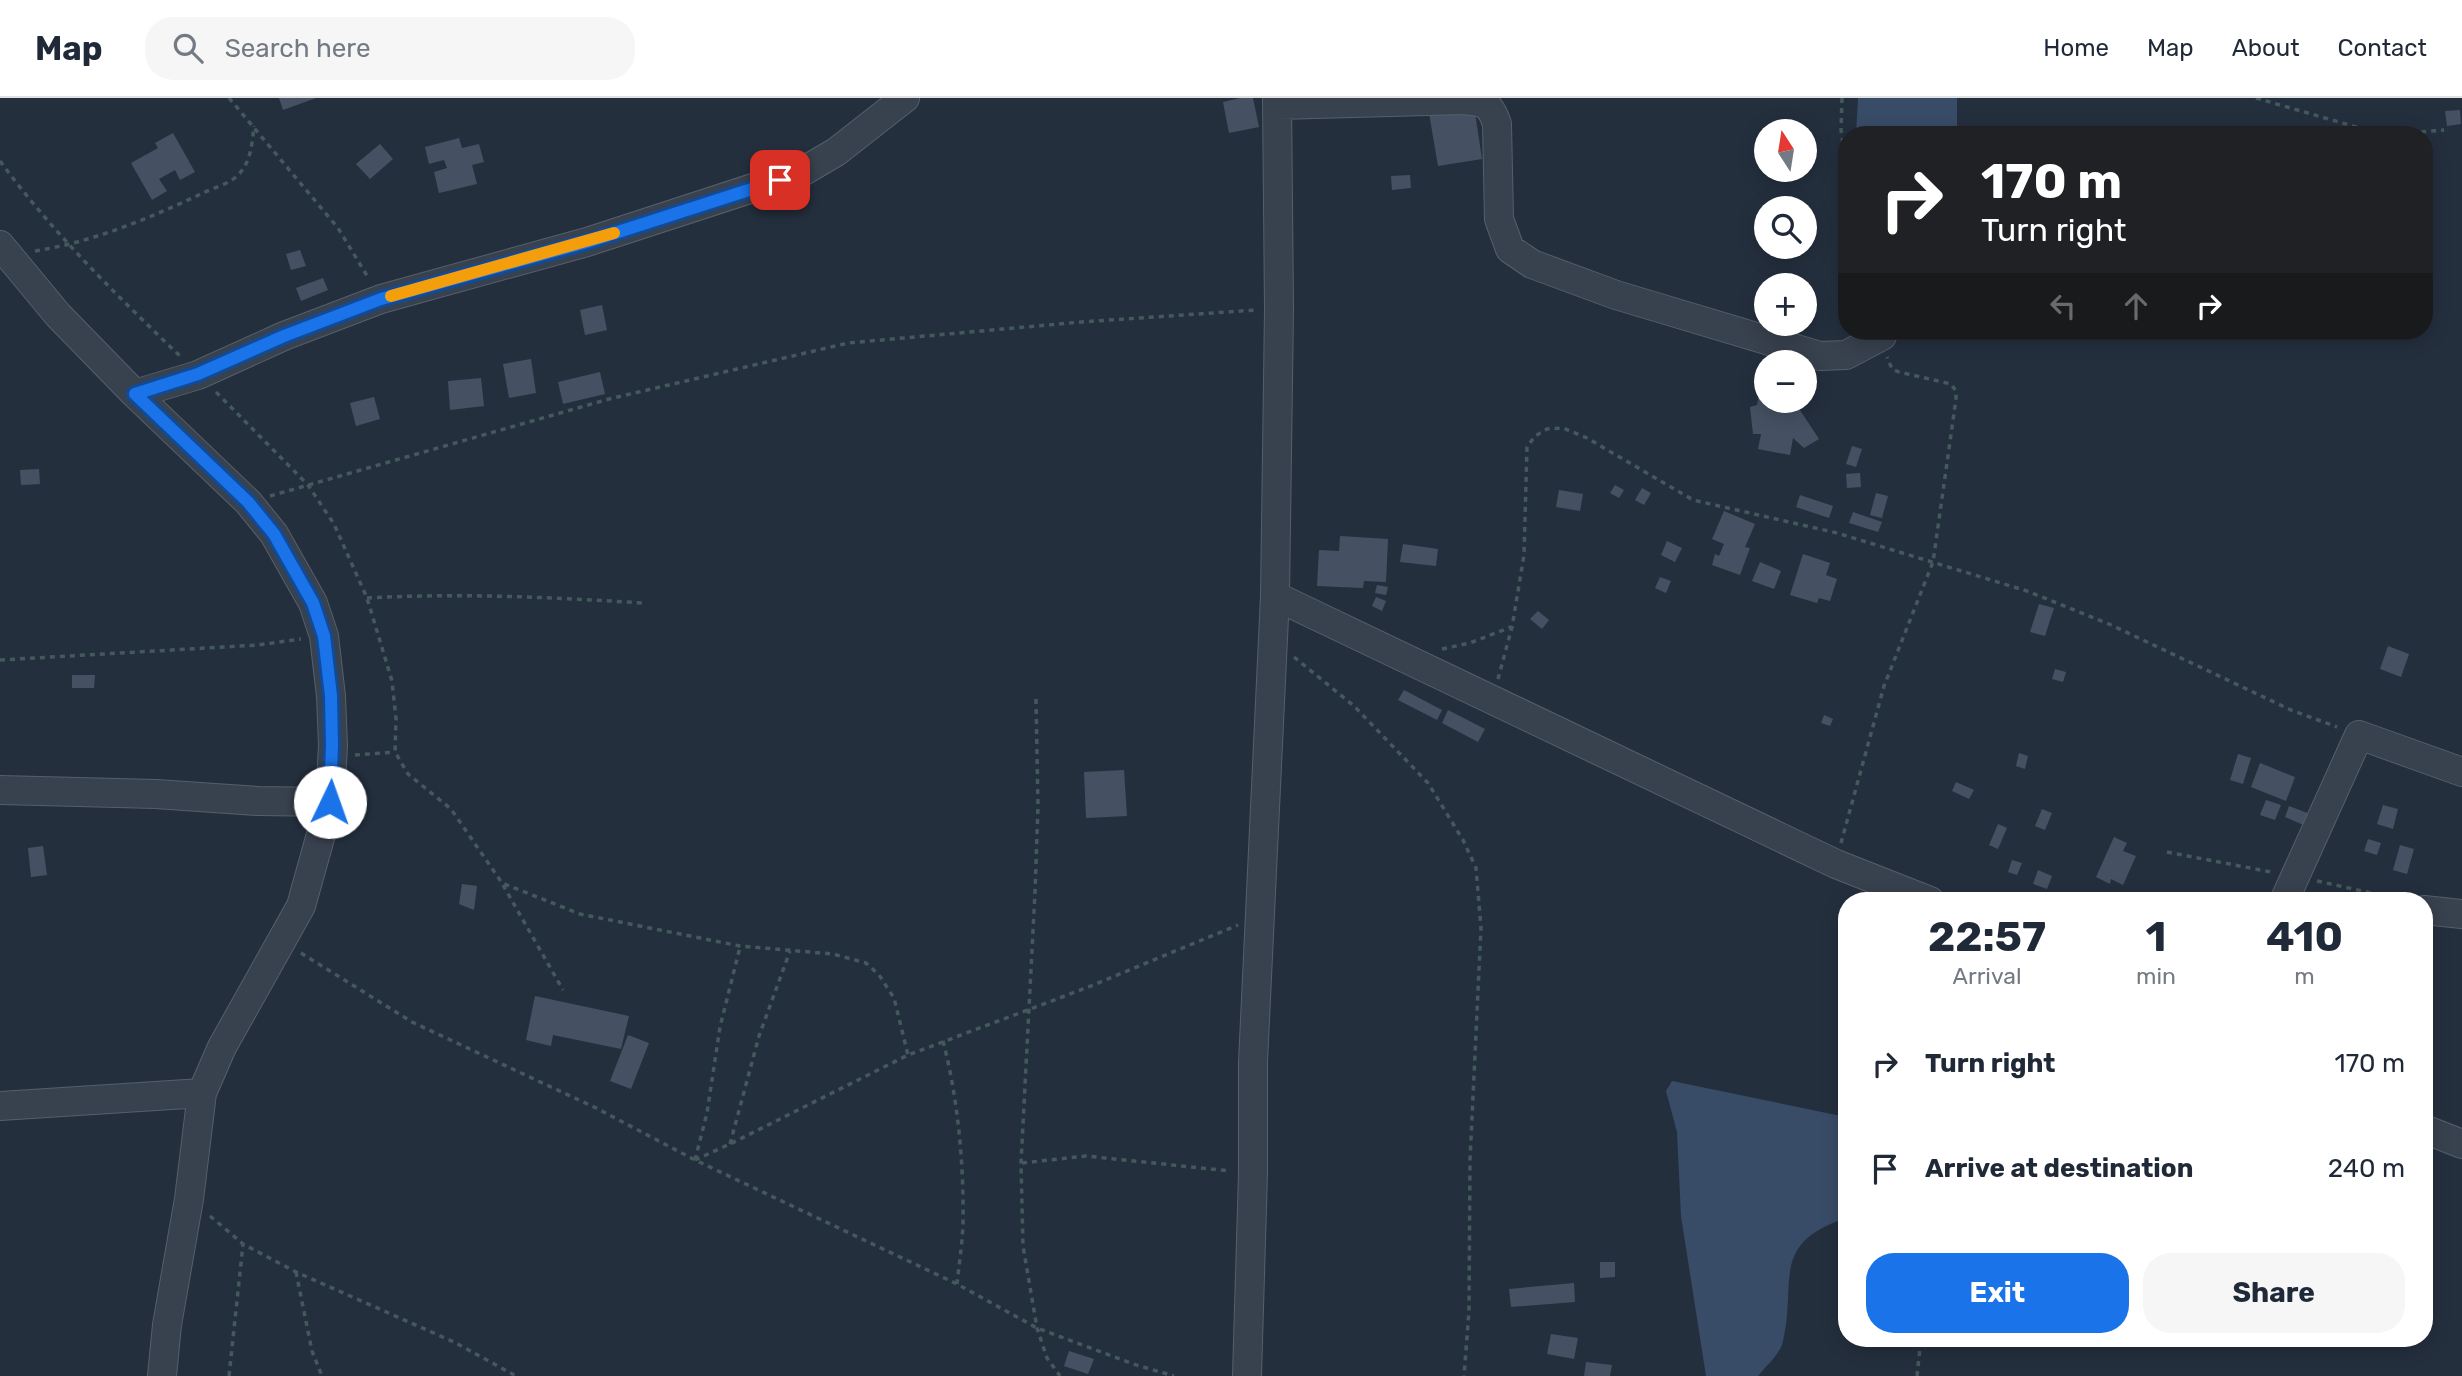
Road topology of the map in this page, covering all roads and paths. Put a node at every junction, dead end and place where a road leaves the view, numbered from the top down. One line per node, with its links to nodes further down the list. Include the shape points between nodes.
1 (229, 98): 6 (path)
2 (905, 98): 14 (street, via 836,152 802,172 587,242)
3 (1842, 98): 7 (path)
4 (2256, 98): 8 (path)
5 (1278, 102): 15 (street); 16 (street, via 1481,101 1492,110 1497,124 1499,219 1510,249 1532,264 1616,295 1820,356 1846,355)
6 (254, 126): 12 (path, via 247,163 236,177); 14 (path, via 338,228)
7 (1841, 126)
8 (2353, 126)
9 (2444, 130): 10 (path)
10 (2433, 131)
11 (0, 161): 12 (path)
12 (71, 246): 13 (path); 18 (path)
13 (4, 250): 19 (street, via 58,315)
14 (381, 299): 18 (street)
15 (1279, 309): 20 (path, via 848,343 609,399); 23 (street)
16 (1874, 340)
17 (1883, 340): 22 (path, via 1892,369 1951,384 1956,391)
18 (198, 374): 19 (street); 20 (path)
19 (135, 394): 21 (street)
20 (308, 485): 21 (path); 24 (path, via 334,524)
21 (248, 502): 27 (street, via 274,534 313,603)
22 (1933, 562): 26 (path, via 1837,533 1693,500 1587,438 1563,428 1547,429 1527,447 1524,555); 33 (path, via 2109,624 2291,710); 40 (path, via 1884,686)
23 (1275, 596): 28 (street); 32 (street)
24 (367, 598): 25 (path, via 548,597); 35 (path, via 392,681)
25 (642, 603)
26 (1511, 627): 29 (path, via 1471,643); 32 (path)
27 (324, 636): 30 (path, via 258,645); 34 (street)
28 (1273, 640): 47 (street); 76 (path, via 1354,706 1428,783 1476,868 1481,928)
29 (1432, 649)
30 (0, 660)
31 (1036, 699): 52 (path)
32 (1493, 700): 40 (street)
33 (2359, 734): 36 (street); 42 (street)
34 (332, 745): 35 (path, via 350,755); 38 (street)
35 (395, 752): 41 (path, via 408,774 450,809)
36 (2462, 772)
37 (0, 790): 38 (street)
38 (330, 802): 48 (street, via 301,906)
39 (2167, 852): 42 (path)
40 (1836, 864): 43 (street)
41 (502, 883): 49 (path, via 580,914); 51 (path)
42 (2289, 889): 44 (path, via 2354,888)
43 (1907, 892)
44 (2365, 892)
45 (2433, 911): 46 (street)
46 (2462, 914)
47 (1259, 916): 52 (path); 62 (street)
48 (281, 941): 55 (street); 60 (path, via 412,1022)
49 (740, 946): 50 (path); 60 (path)
50 (790, 951): 54 (path, via 866,962 894,998); 58 (path, via 759,1036)
51 (563, 990)
52 (1030, 1010): 53 (path); 61 (path)
53 (943, 1041): 54 (path); 66 (path, via 960,1158 963,1225)
54 (908, 1055): 58 (path)
55 (202, 1093): 56 (street); 63 (street)
56 (0, 1106)
57 (2433, 1133): 59 (street)
58 (730, 1144): 60 (path)
59 (2462, 1144)
60 (695, 1160): 66 (path)
61 (1021, 1163): 62 (path, via 1086,1156); 67 (path, via 1023,1246)
62 (1253, 1173): 75 (street)
63 (189, 1199): 64 (path); 69 (street)
64 (243, 1244): 65 (path); 70 (path)
65 (296, 1272): 71 (path, via 312,1351); 72 (path, via 454,1342)
66 (957, 1284): 67 (path)
67 (1037, 1328): 73 (path, via 1047,1358); 74 (path)
68 (1919, 1347): 77 (path)
69 (162, 1376)
70 (229, 1376)
71 (322, 1376)
72 (516, 1376)
73 (1060, 1376)
74 (1174, 1376)
75 (1247, 1376)
76 (1464, 1376)
77 (1917, 1376)

